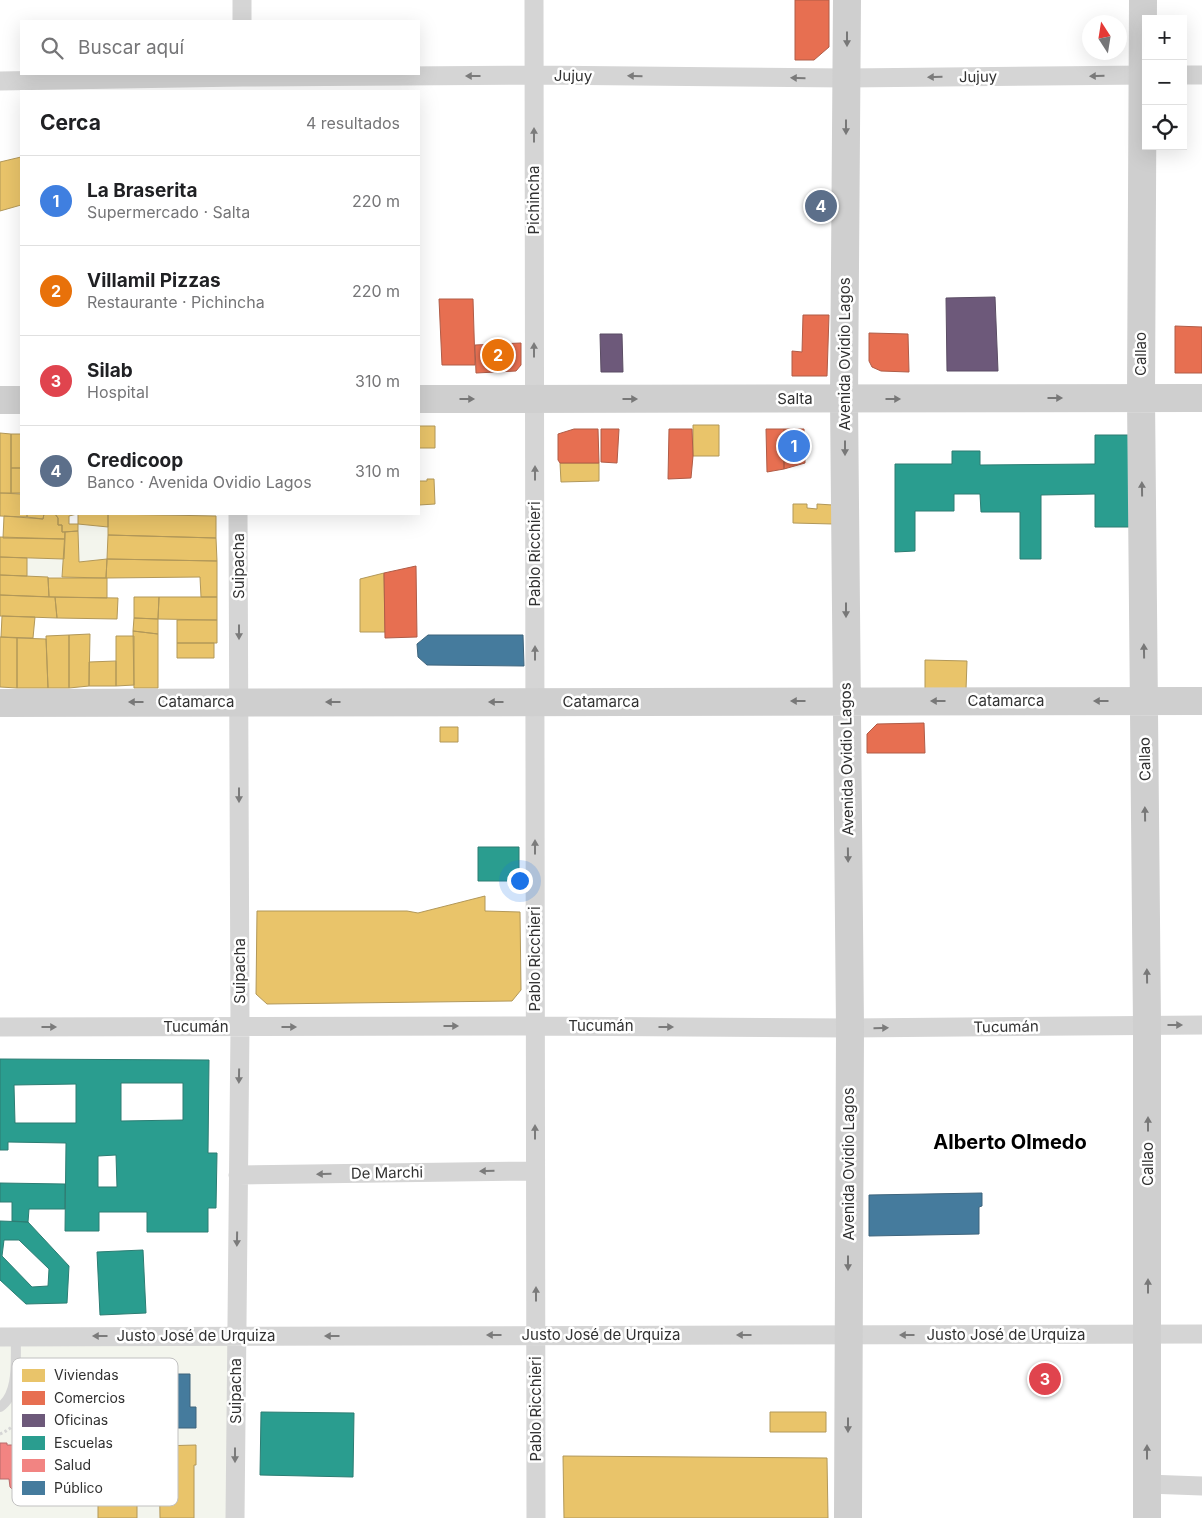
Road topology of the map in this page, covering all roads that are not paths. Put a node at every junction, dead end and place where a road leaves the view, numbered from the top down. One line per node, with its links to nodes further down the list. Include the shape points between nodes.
1 (242, 0): 5 (street)
2 (534, 0): 7 (street, Pichincha)
3 (846, 0): 11 (main road, Avenida Ovidio Lagos, one-way to 11)
4 (1143, 0): 6 (main road, Callao)
5 (242, 20)
6 (1144, 60)
7 (534, 75): 11 (street, Jujuy, one-way to 7); 13 (street, Jujuy, one-way to 13); 17 (street, Pichincha, one-way to 7)
8 (1142, 75): 11 (street, Jujuy, one-way to 11)
9 (1187, 75): 10 (street)
10 (1202, 75)
11 (847, 78): 18 (main road, Avenida Ovidio Lagos, one-way to 18)
12 (0, 81): 13 (street, Jujuy)
13 (242, 81)
14 (1144, 105): 15 (main road, Callao)
15 (1141, 398): 16 (main road, Salta); 18 (main road, Salta, one-way to 15); 24 (main road, Callao, one-way to 15)
16 (1202, 398)
17 (534, 399): 18 (main road, Salta, one-way to 18); 21 (main road, Salta, one-way to 17); 27 (street, Pablo Ricchieri, one-way to 17)
18 (844, 399): 23 (main road, Avenida Ovidio Lagos, one-way to 23)
19 (0, 400): 20 (main road)
20 (20, 400)
21 (420, 400)
22 (238, 515): 26 (street, Suipacha, one-way to 26)
23 (847, 701): 24 (main road, Catamarca, one-way to 23); 27 (main road, Catamarca, one-way to 27); 34 (main road, Avenida Ovidio Lagos, one-way to 34)
24 (1144, 701): 25 (main road, Catamarca); 29 (main road, Callao, one-way to 24)
25 (1202, 701)
26 (239, 702): 27 (main road, Catamarca, one-way to 26); 28 (main road, Catamarca, one-way to 28); 33 (street, Suipacha, one-way to 33)
27 (535, 702): 31 (street, Pablo Ricchieri, one-way to 27)
28 (0, 703)
29 (1148, 1025): 30 (street, Tucumán, one-way to 30); 34 (street, Tucumán, one-way to 29); 40 (main road, Callao, one-way to 29)
30 (1202, 1025)
31 (535, 1026): 33 (street, Tucumán, one-way to 31); 34 (street, Tucumán, one-way to 34); 35 (street, Pablo Ricchieri, one-way to 31)
32 (0, 1027): 33 (street, Tucumán, one-way to 33)
33 (240, 1028): 36 (street, Suipacha, one-way to 36)
34 (850, 1028): 39 (main road, Avenida Ovidio Lagos, one-way to 39)
35 (536, 1171): 36 (street, De Marchi, one-way to 36); 38 (street, Pablo Ricchieri, one-way to 35)
36 (238, 1175): 41 (street, Suipacha, one-way to 41)
37 (1202, 1334): 40 (street, Justo José de Urquiza)
38 (536, 1335): 39 (street, Justo José de Urquiza, one-way to 38); 41 (street, Justo José de Urquiza, one-way to 41); 49 (street, Pablo Ricchieri)
39 (848, 1335): 40 (street, Justo José de Urquiza, one-way to 39); 50 (main road, Avenida Ovidio Lagos, one-way to 50)
40 (1148, 1335): 46 (main road, Callao, one-way to 40)
41 (236, 1336): 42 (street, Justo José de Urquiza, one-way to 42); 48 (street, Suipacha, one-way to 48)
42 (8, 1337): 43 (lane)
43 (12, 1362)
44 (12, 1390): 45 (lane)
45 (0, 1407)
46 (1147, 1484): 47 (street); 51 (main road, Callao)
47 (1202, 1486)
48 (235, 1518)
49 (536, 1518)
50 (848, 1518)
51 (1147, 1518)

